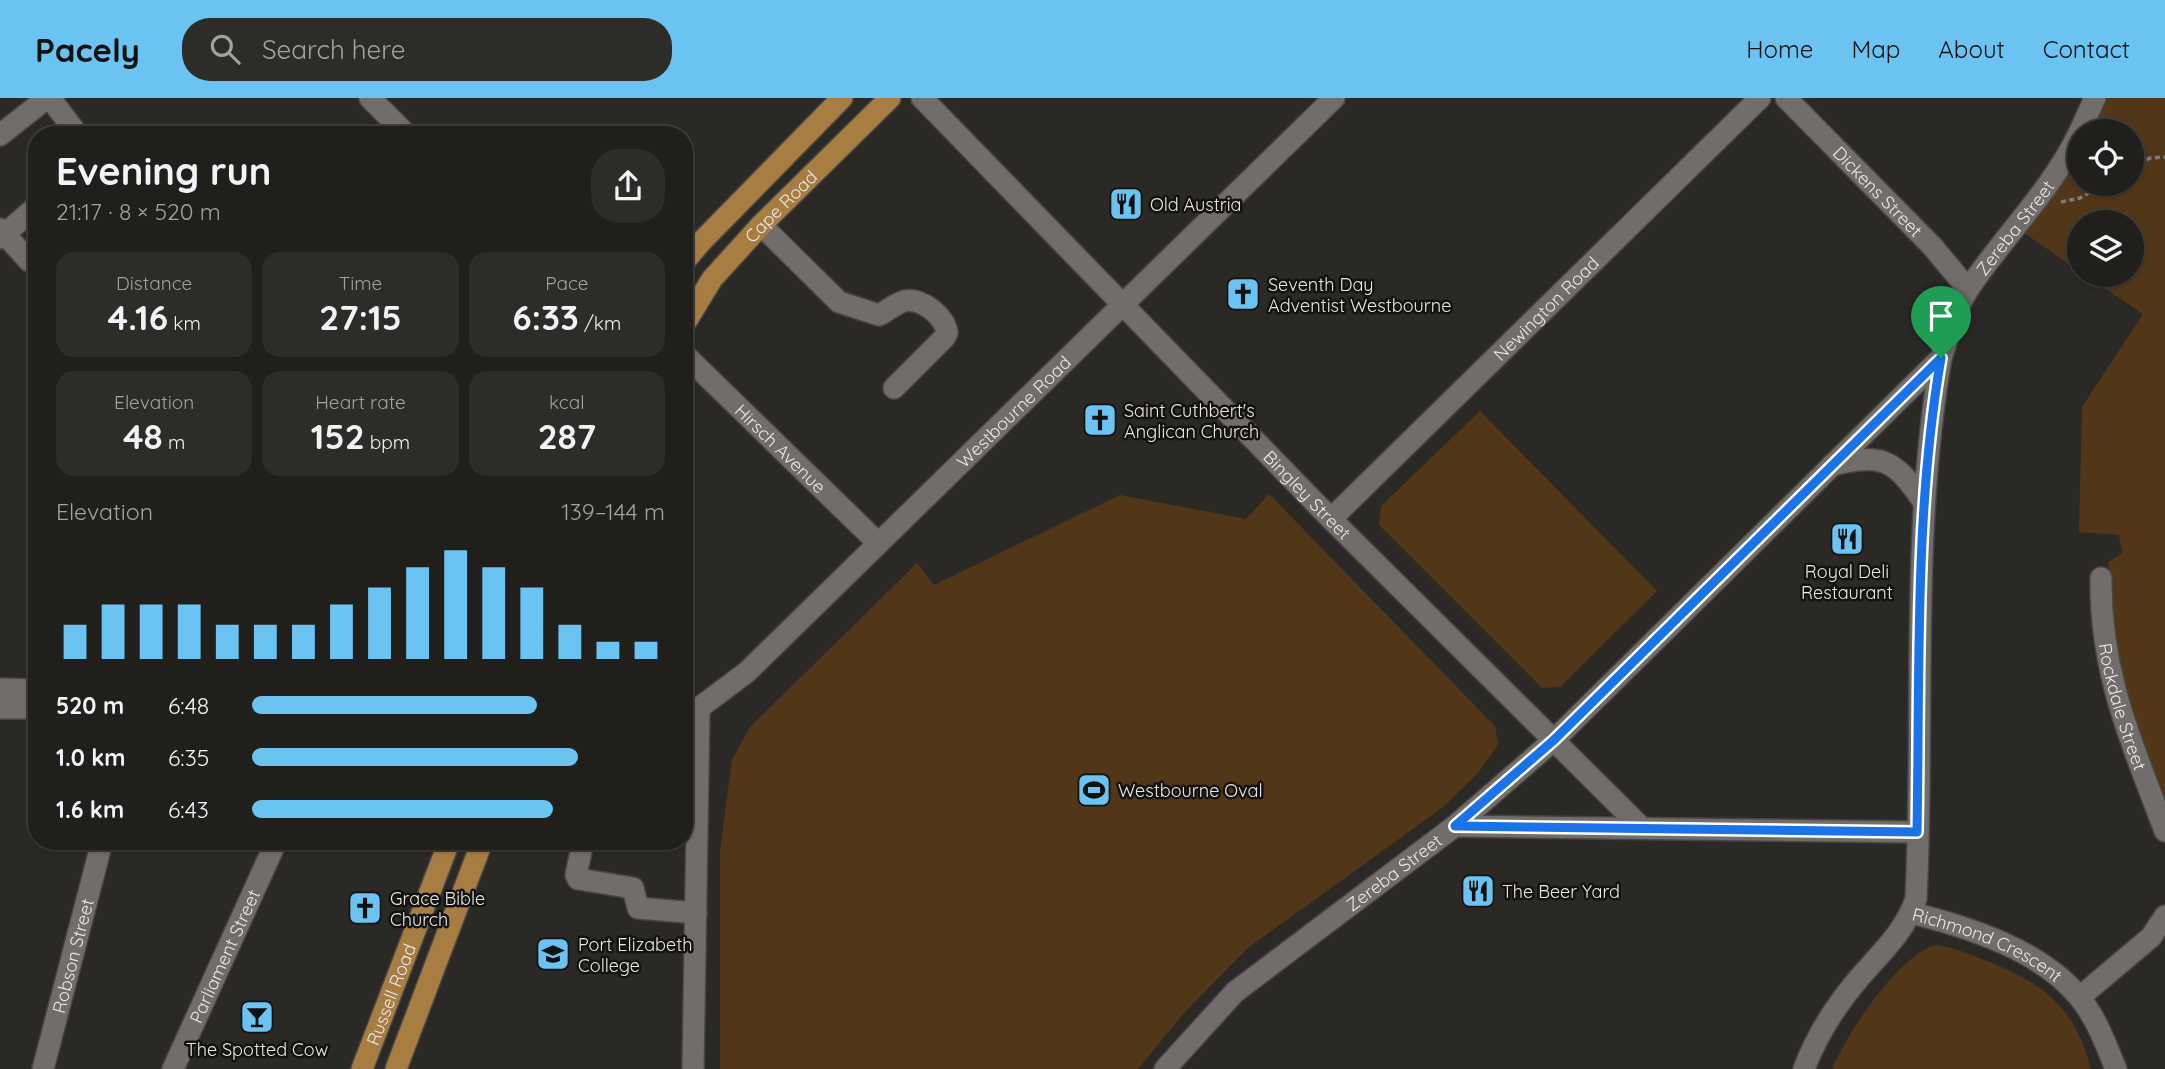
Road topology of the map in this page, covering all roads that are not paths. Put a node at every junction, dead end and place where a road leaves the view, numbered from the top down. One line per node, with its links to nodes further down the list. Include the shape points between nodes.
1 (49, 98): 11 (street); 13 (street)
2 (370, 98): 12 (street)
3 (842, 98): 18 (main road, Cape Road)
4 (890, 98): 16 (main road, Cape Road)
5 (922, 98): 21 (street, Bingley Street)
6 (1334, 98): 21 (street, Westbourne Road)
7 (1760, 98): 28 (street, Newington Road)
8 (1786, 98): 20 (street, Dickens Street, via 1932,246)
9 (2095, 98): 10 (street, Zereba Street)
10 (2086, 119)
11 (71, 126)
12 (398, 126)
13 (0, 135)
14 (2067, 152): 20 (street, Zereba Street, via 2031,208)
15 (28, 213): 17 (street)
16 (761, 225): 22 (main road, Cape Road, via 712,279); 25 (street, via 845,306 879,315 904,301 914,301 944,323 944,338)
17 (1, 234): 19 (street)
18 (693, 251)
19 (28, 260)
20 (1968, 289): 23 (street, Zereba Street)
21 (1122, 306): 28 (street, Bingley Street); 29 (street, Westbourne Road)
22 (693, 310)
23 (1941, 358): 26 (street, Zereba Street); 27 (street, via 1928,432)
24 (693, 363): 29 (street, Hirsch Avenue)
25 (894, 388)
26 (1832, 465): 27 (street, via 1866,457 1879,460 1902,474); 36 (street, Zereba Street)
27 (1923, 501): 41 (street)
28 (1331, 519): 36 (street, Bingley Street)
29 (878, 543): 35 (street, Westbourne Road, via 747,672)
30 (2101, 578): 40 (street, Rockdale Street, via 2110,679)
31 (0, 689): 32 (street)
32 (28, 690)
33 (0, 708): 34 (street)
34 (28, 708)
35 (693, 708)
36 (1554, 740): 38 (street, Zereba Street); 39 (street, Bingley Street)
37 (693, 760): 47 (street)
38 (1455, 826): 39 (street); 56 (street, Zereba Street, via 1235,992)
39 (1640, 826): 41 (street)
40 (2165, 831)
41 (1917, 832): 48 (street)
42 (100, 850): 51 (street, Robson Street)
43 (272, 850): 52 (street, Parliament Street)
44 (446, 850): 53 (main road, Russell Road)
45 (479, 850): 54 (main road, Russell Road)
46 (581, 850): 47 (street, via 578,879 633,888 638,908)
47 (696, 913): 55 (street)
48 (1912, 913): 50 (street, Richmond Crescent, via 1970,931 2031,958); 57 (street, Richmond Crescent, via 1896,939 1839,1003)
49 (2165, 916): 50 (street, via 2151,937)
50 (2080, 997): 58 (street, Richmond Crescent)
51 (43, 1069)
52 (173, 1069)
53 (362, 1069)
54 (396, 1069)
55 (693, 1069)
56 (1166, 1069)
57 (1804, 1069)
58 (2116, 1069)

